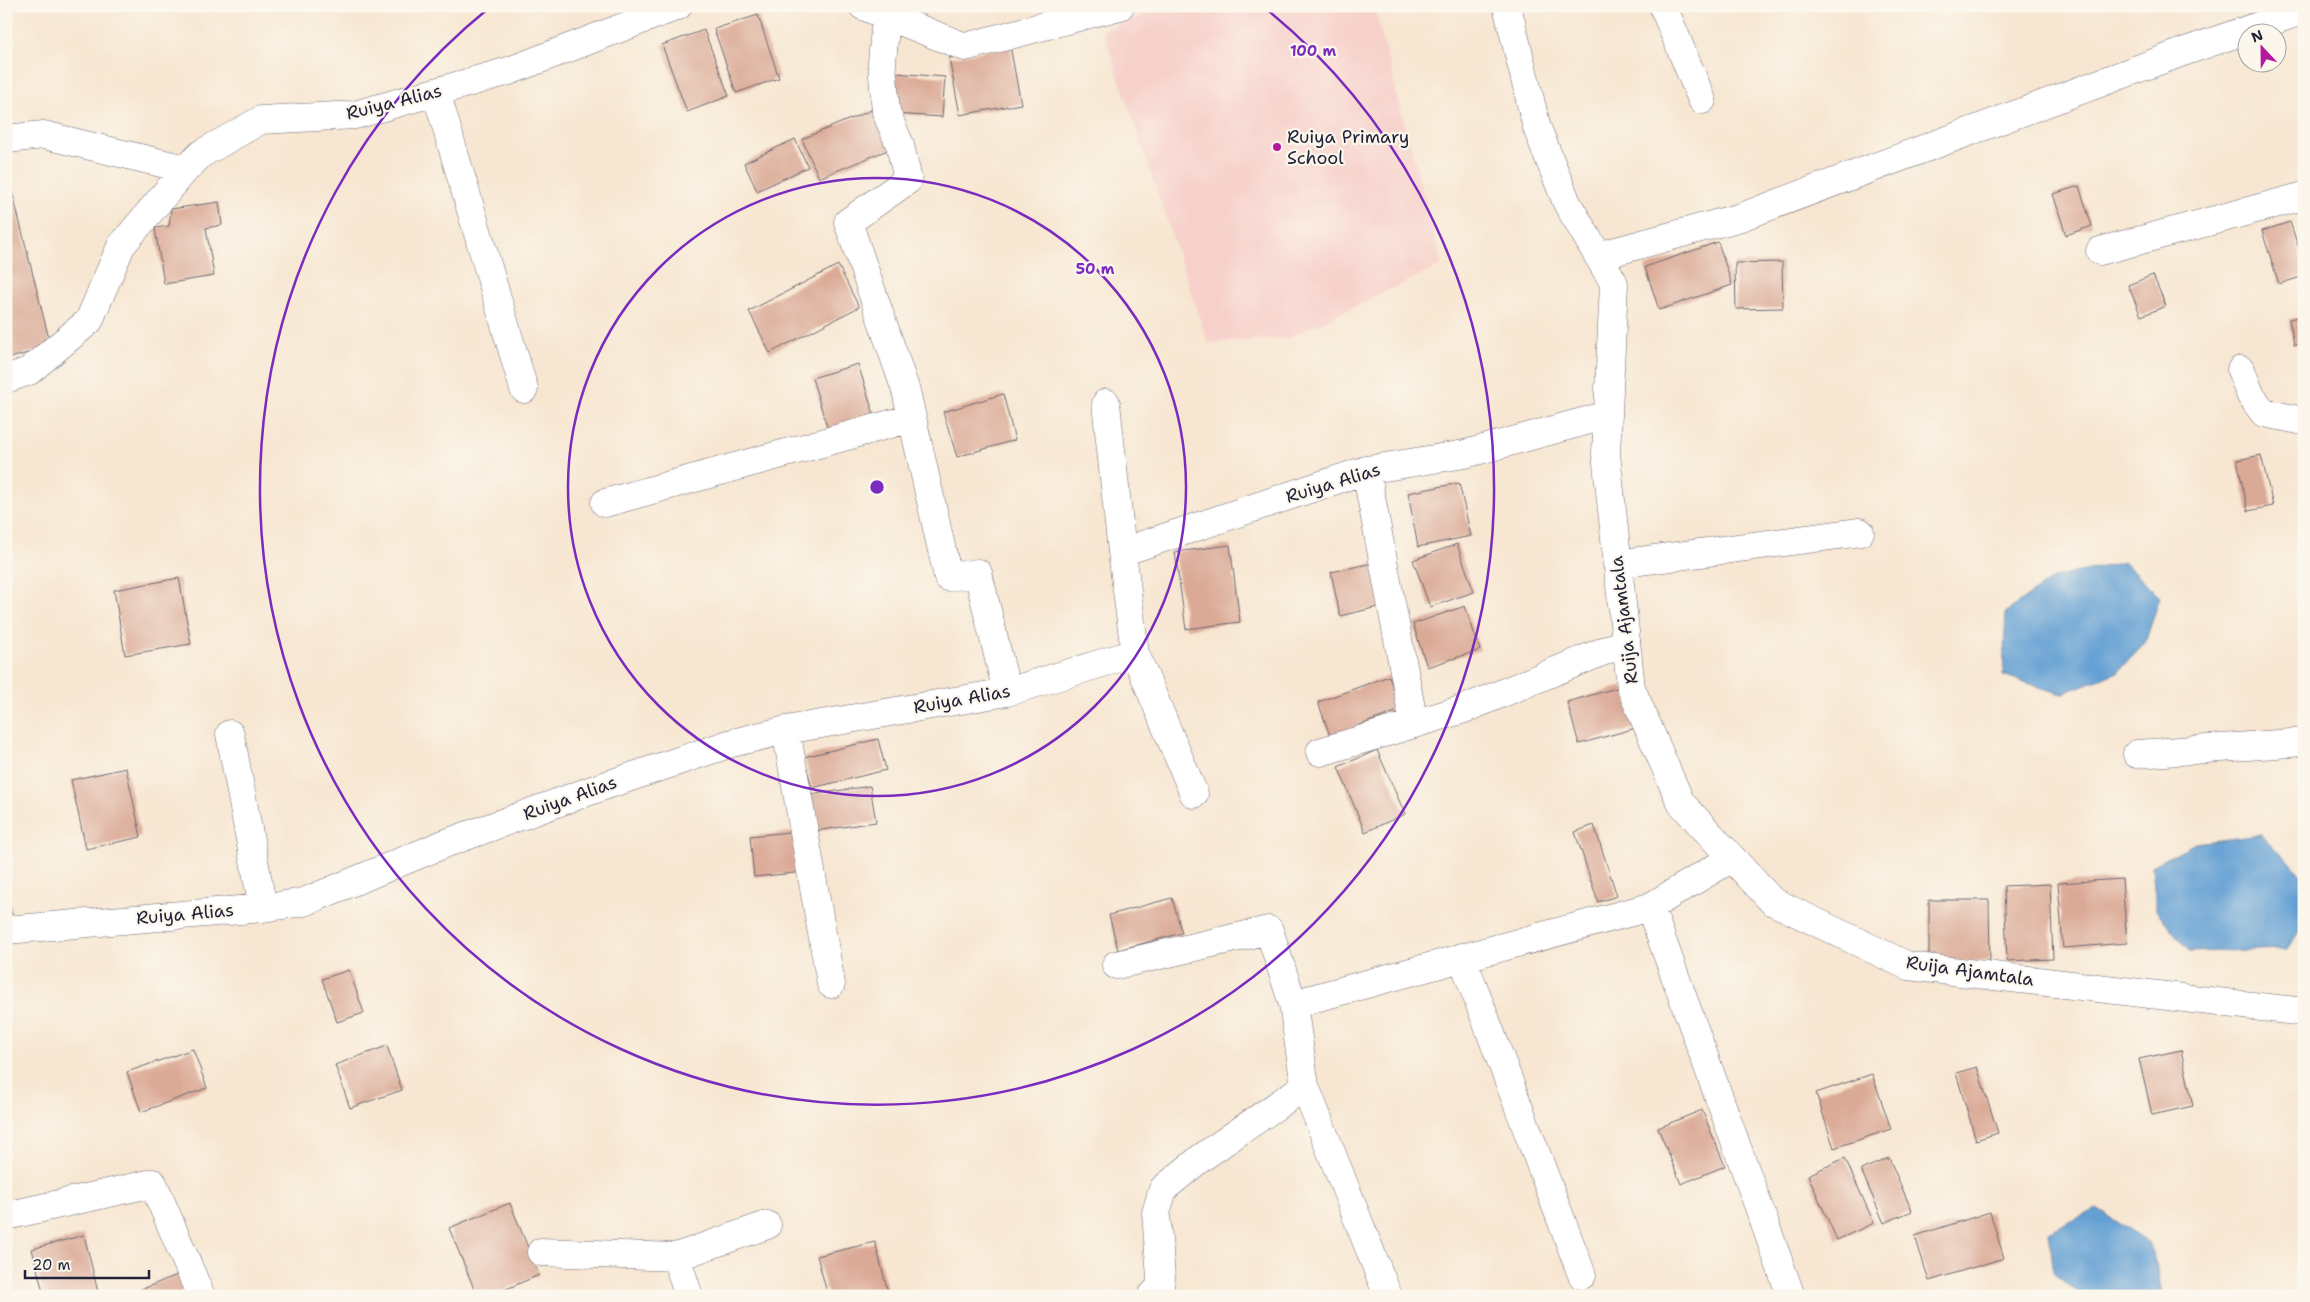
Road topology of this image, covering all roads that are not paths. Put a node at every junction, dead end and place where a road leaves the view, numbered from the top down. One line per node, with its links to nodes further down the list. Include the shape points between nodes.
1 (678, 6): 7 (street, Ruiya Alias, via 510,71)
2 (1120, 6): 6 (street, via 965,47)
3 (1507, 6): 13 (street, Ruija Ajamtala, via 1537,128 1567,203)
4 (1663, 6): 8 (street)
5 (2304, 10): 13 (street, via 2174,55 1741,217)
6 (874, 11): 19 (street, via 886,112 900,145 908,180 848,222 906,391)
7 (436, 92): 10 (street, Ruiya Alias, via 355,115 261,120 201,154); 16 (street)
8 (1702, 100)
9 (6, 139): 10 (street, via 44,135)
10 (186, 168): 15 (street, Ruiya Alias, via 122,246 90,321 29,370)
11 (2304, 196): 12 (street)
12 (2100, 251)
13 (1598, 256): 18 (street, Ruija Ajamtala, via 1614,283)
14 (2241, 370): 20 (street, via 2252,396 2264,413)
15 (6, 379)
16 (524, 390)
17 (1106, 403): 24 (street)
18 (1608, 415): 21 (street, Ruiya Alias, via 1465,454); 25 (street, Ruija Ajamtala, via 1606,454)
19 (912, 418): 22 (street); 28 (street, via 948,577 978,573)
20 (2304, 420)
21 (1366, 470): 24 (street, Ruiya Alias); 29 (street)
22 (605, 503)
23 (1860, 532): 25 (street)
24 (1122, 552): 27 (street)
25 (1617, 564): 26 (street, Ruija Ajamtala)
26 (1626, 642): 29 (street, via 1464,709); 36 (street, Ruija Ajamtala, via 1631,688 1681,803)
27 (1135, 653): 28 (street, Ruiya Alias); 35 (street)
28 (1006, 692): 30 (street, Ruiya Alias)
29 (1414, 724): 33 (street)
30 (786, 730): 38 (street, Ruiya Alias, via 732,743 598,788 444,844 304,902); 42 (street)
31 (230, 734): 38 (street)
32 (2304, 742): 34 (street)
33 (1320, 752)
34 (2137, 754)
35 (1194, 794)
36 (1732, 858): 37 (street); 44 (street, Ruija Ajamtala, via 1772,901 1908,966)
37 (1650, 907): 40 (street); 55 (street)
38 (263, 908): 39 (street, Ruiya Alias)
39 (6, 930)
40 (1462, 957): 43 (street); 50 (street)
41 (1116, 966): 43 (street, via 1269,930)
42 (831, 984)
43 (1293, 1004): 45 (street)
44 (2304, 1012)
45 (1305, 1086): 53 (street, via 1201,1158 1163,1189 1156,1214 1160,1287); 54 (street)
46 (6, 1216): 51 (street, via 154,1183)
47 (767, 1225): 49 (street)
48 (541, 1252): 49 (street)
49 (676, 1258): 52 (street)
50 (1582, 1275)
51 (201, 1296)
52 (689, 1296)
53 (1152, 1296)
54 (1388, 1296)
55 (1791, 1296)

